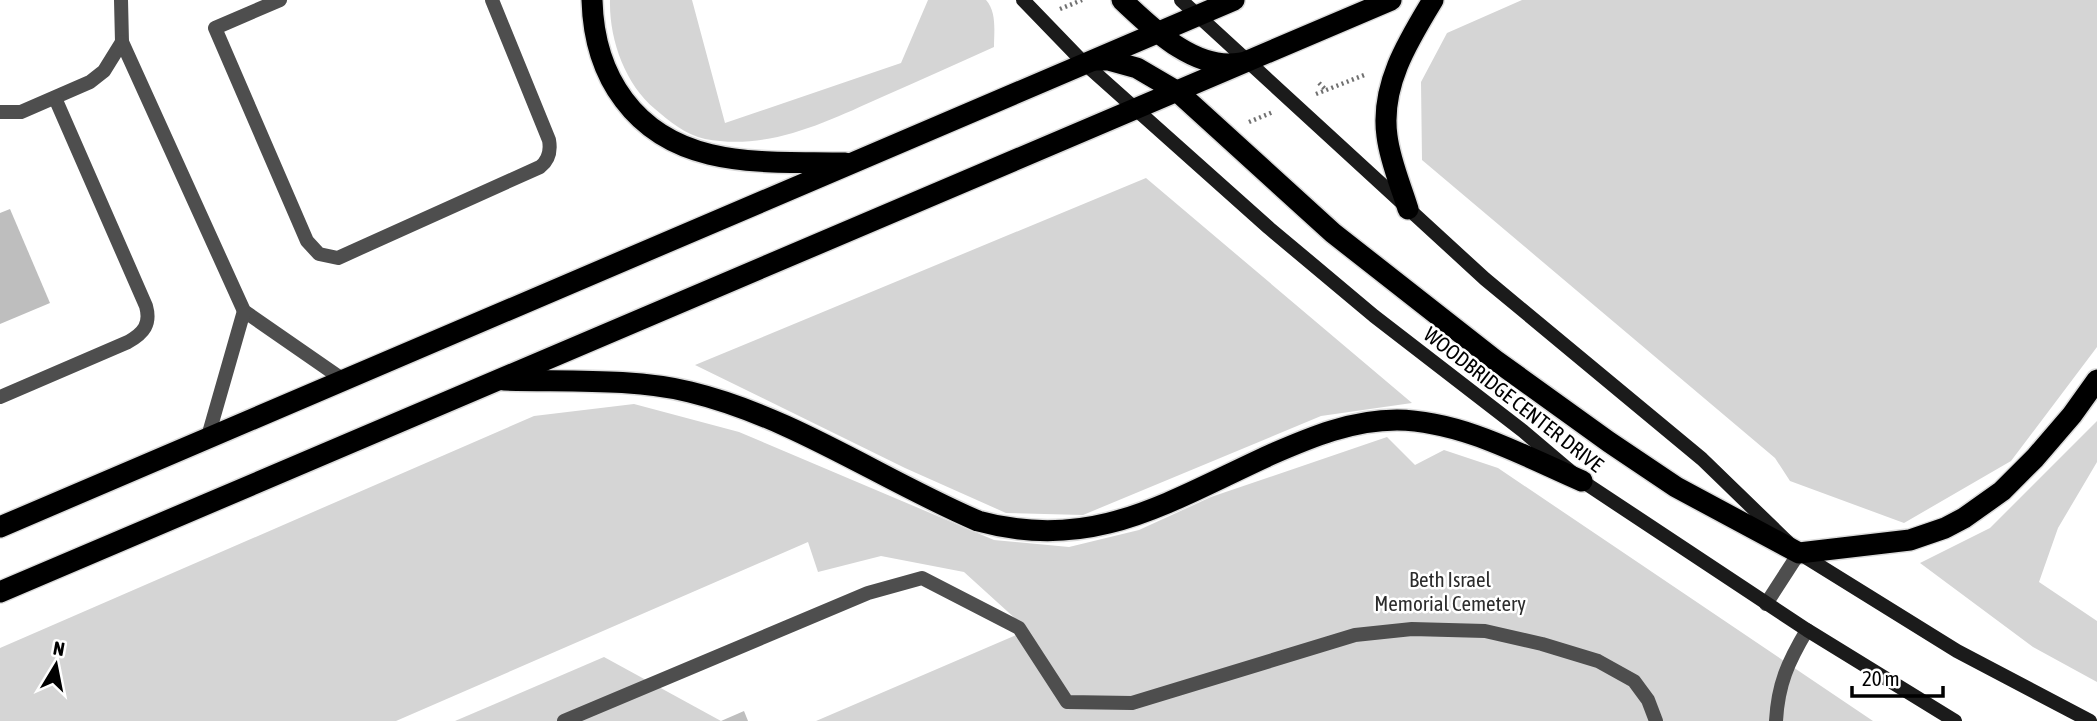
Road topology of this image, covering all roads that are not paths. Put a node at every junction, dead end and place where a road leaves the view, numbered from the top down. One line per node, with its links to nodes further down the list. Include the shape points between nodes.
1 (121, 0): 13 (lane)
2 (280, 0): 3 (lane, via 215,28 307,241 319,254 338,258 547,161 549,140)
3 (492, 0)
4 (592, 0): 20 (highway, via 596,36 609,78 634,114 667,140 732,159)
5 (1023, 0): 14 (street, WOODBRIDGE CENTER DRIVE)
6 (1122, 0): 12 (highway)
7 (1181, 0): 11 (street)
8 (1234, 0): 11 (highway)
9 (1391, 0): 15 (highway)
10 (1433, 0): 21 (highway, via 1404,49 1388,101 1387,136)
11 (1197, 15): 12 (highway); 15 (street)
12 (1156, 32): 14 (highway); 15 (highway, via 1210,61)
13 (122, 42): 17 (lane, via 104,71); 22 (lane)
14 (1083, 62): 16 (highway, via 1122,63); 18 (street, WOODBRIDGE CENTER DRIVE); 20 (highway)
15 (1249, 62): 16 (highway); 21 (street)
16 (1178, 92): 18 (highway); 30 (highway, via 1333,233 1495,360 1676,486)
17 (55, 98): 19 (lane, via 20,111); 26 (lane, via 146,306 148,322 142,333 128,342)
18 (1136, 110): 23 (highway); 28 (street, WOODBRIDGE CENTER DRIVE, via 1325,276)
19 (0, 112)
20 (854, 164): 25 (highway)
21 (1408, 209): 30 (street, via 1702,459)
22 (244, 311): 25 (lane); 27 (lane)
23 (498, 379): 28 (highway, via 689,391 788,428 978,521 1029,531 1081,530 1123,520 1297,443 1374,421 1415,421 1453,428); 31 (highway)
24 (2097, 380): 30 (highway, via 2035,458 2002,491 1964,518 1910,540)
25 (345, 381): 27 (highway)
26 (0, 397)
27 (207, 440): 29 (highway)
28 (1583, 481): 32 (street, WOODBRIDGE CENTER DRIVE)
29 (0, 527)
30 (1799, 553): 32 (lane); 38 (street, via 1957,651)
31 (0, 592)
32 (1766, 604): 33 (street, WOODBRIDGE CENTER DRIVE)
33 (1807, 630): 36 (lane, via 1784,673); 37 (street, WOODBRIDGE CENTER DRIVE)
34 (564, 721): 35 (lane, via 868,593 922,578 1019,628 1066,702 1132,703 1354,635 1424,629 1485,631 1598,661 1634,681)
35 (1656, 721)
36 (1776, 721)
37 (1955, 721)
38 (2090, 721)

